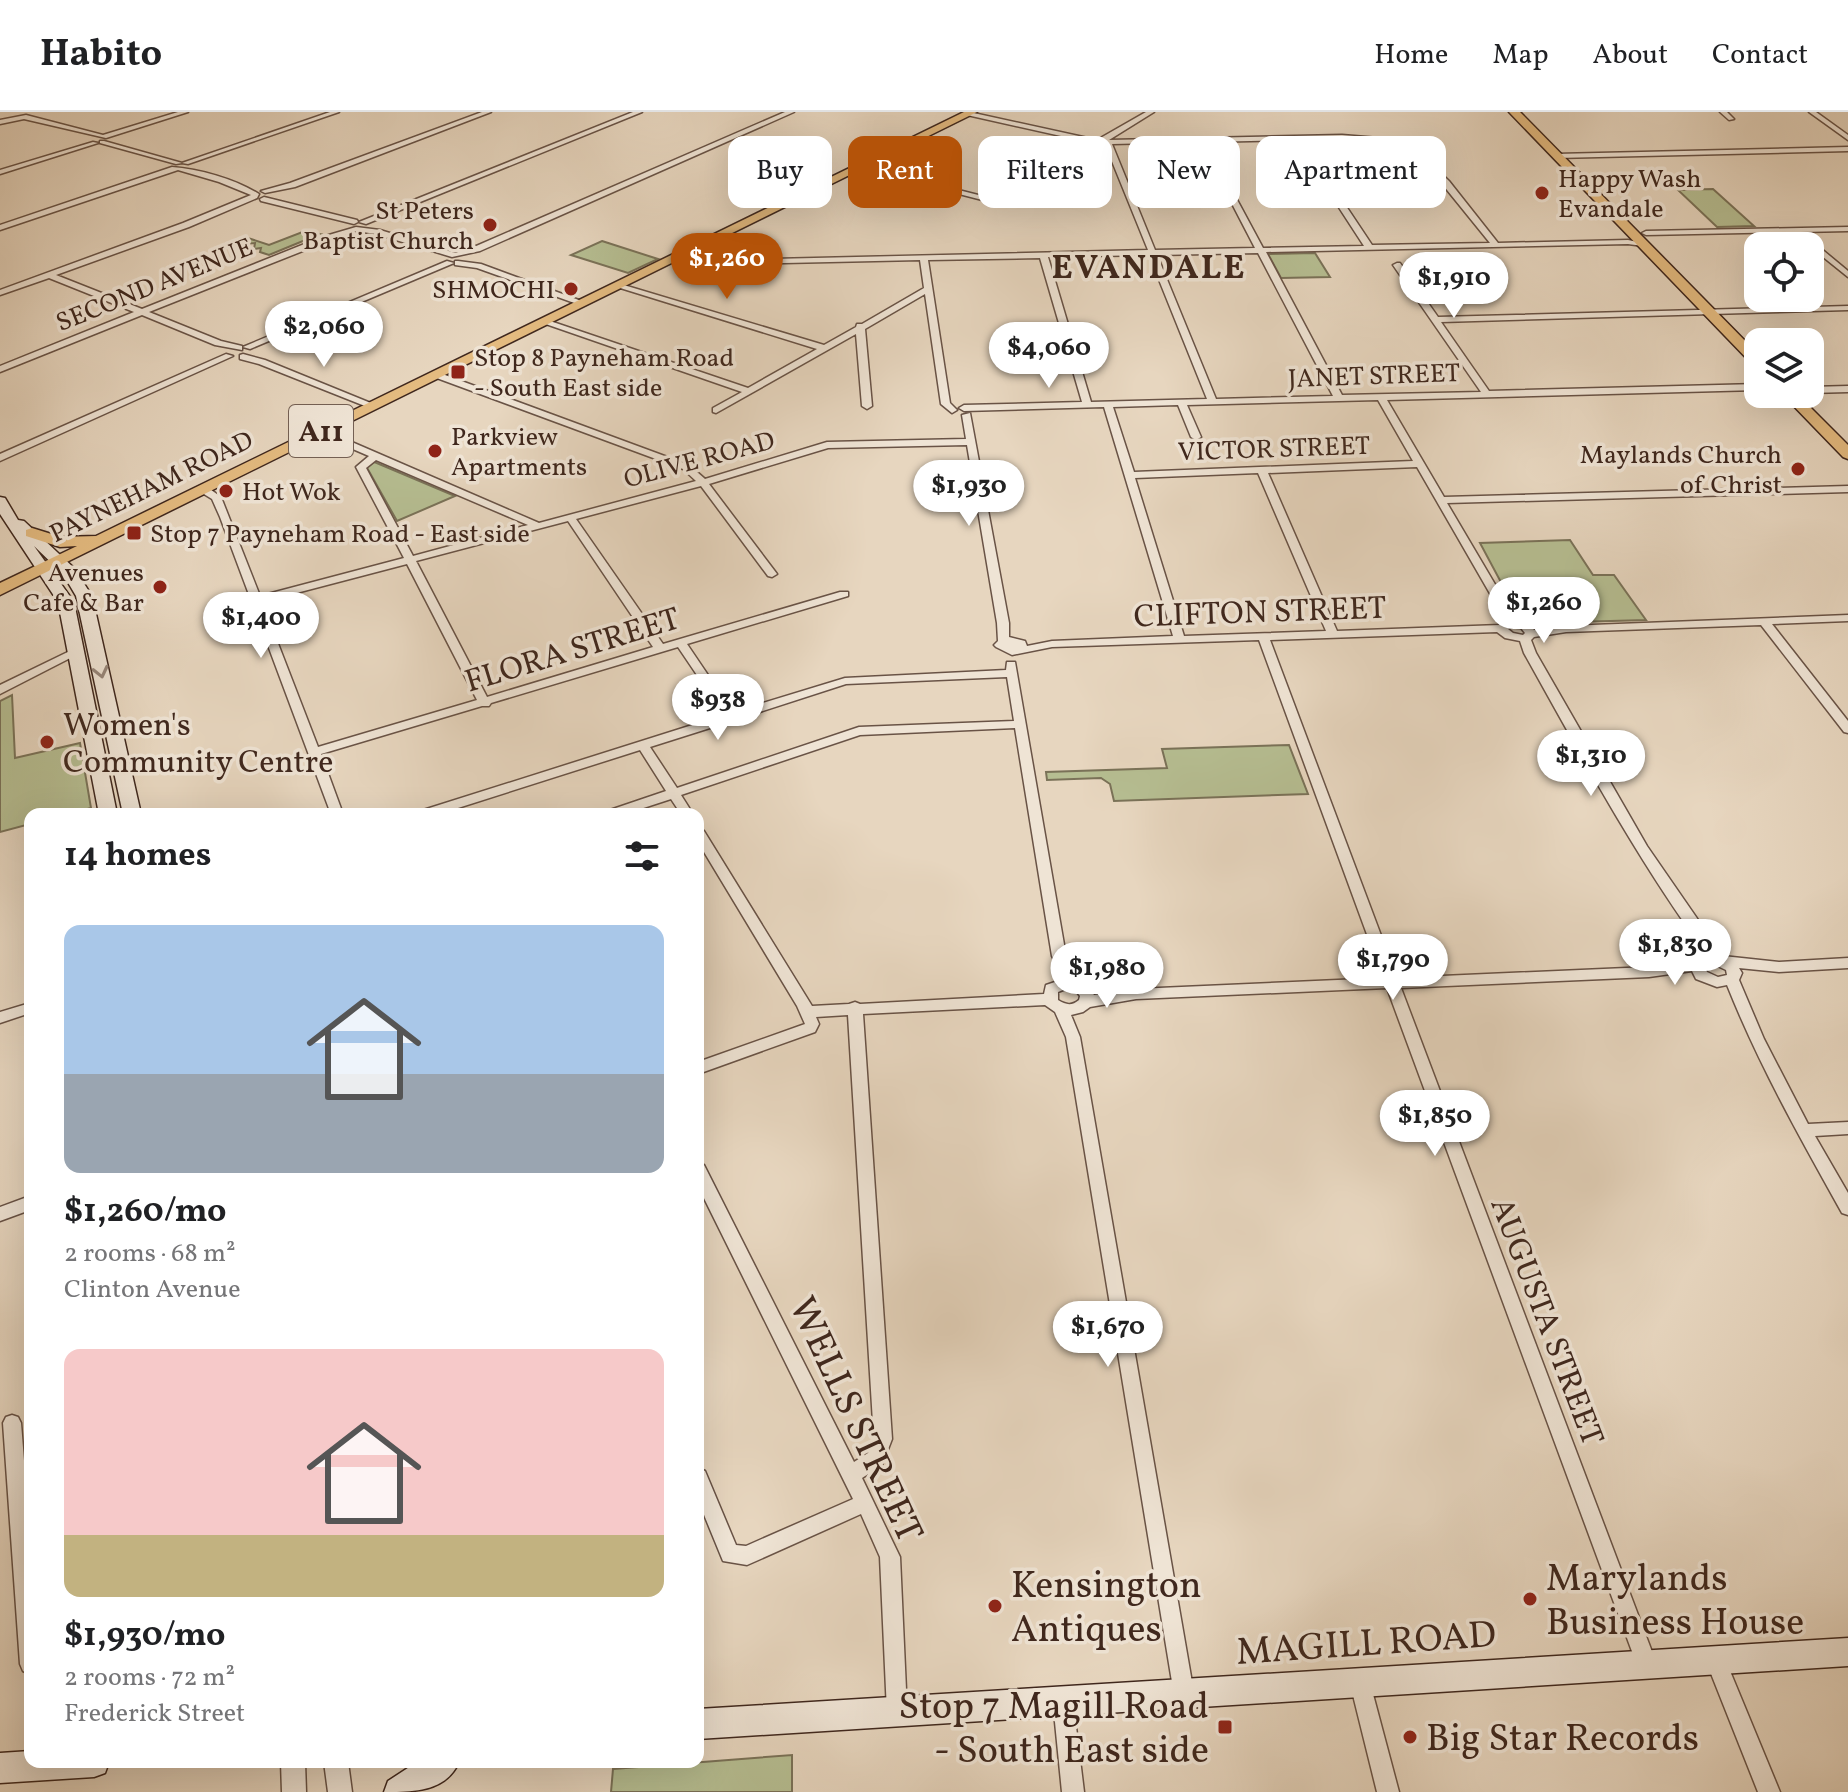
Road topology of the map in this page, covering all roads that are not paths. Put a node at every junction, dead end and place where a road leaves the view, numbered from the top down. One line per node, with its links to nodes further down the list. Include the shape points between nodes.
1 (185, 112): 20 (street)
2 (336, 112): 24 (street)
3 (488, 112): 28 (street)
4 (639, 112): 34 (street, SECOND AVENUE)
5 (791, 112): 45 (street)
6 (1151, 112): 18 (street)
7 (1514, 112): 22 (main road)
8 (1525, 112): 22 (main road)
9 (1723, 112): 14 (street)
10 (1812, 112): 19 (street)
11 (970, 113): 16 (main road, PAYNEHAM ROAD / A11); 17 (street)
12 (21, 114): 13 (street); 15 (street)
13 (37, 114): 20 (street)
14 (1731, 119)
15 (3, 121)
16 (923, 136)
17 (1076, 136)
18 (1112, 137)
19 (1847, 137)
20 (99, 139): 24 (street); 25 (street)
21 (1848, 149): 22 (street)
22 (1561, 156): 38 (main road); 38 (main road)
23 (1112, 160): 42 (street)
24 (182, 167): 29 (street); 35 (street)
25 (0, 172)
26 (848, 173): 46 (main road, PAYNEHAM ROAD / A11)
27 (1446, 183): 39 (street)
28 (292, 185): 29 (street); 30 (street)
29 (261, 195): 30 (street); 31 (street); 48 (street)
30 (275, 195): 31 (street)
31 (288, 203): 34 (street)
32 (1238, 208): 41 (street)
33 (1343, 208): 40 (street)
34 (357, 225): 45 (street); 55 (street, SECOND AVENUE)
35 (0, 228)
36 (1848, 229): 37 (street)
37 (1794, 230): 38 (street); 49 (street)
38 (1639, 240): 39 (street); 56 (main road)
39 (1496, 245): 40 (street)
40 (1369, 247): 41 (street)
41 (1260, 250): 42 (street); 72 (street)
42 (1154, 252): 43 (street); 73 (street)
43 (1043, 255): 44 (street); 76 (street)
44 (924, 258): 46 (street, via 693,263); 51 (street)
45 (455, 259): 53 (street); 63 (street)
46 (673, 259): 50 (main road, PAYNEHAM ROAD / A11)
47 (1397, 265): 57 (street)
48 (49, 275): 52 (street); 55 (street)
49 (1848, 275)
50 (620, 285): 53 (main road, PAYNEHAM ROAD / A11); 62 (street)
51 (929, 289): 59 (street); 82 (street, via 947,400)
52 (0, 293)
53 (583, 303): 58 (main road, PAYNEHAM ROAD / A11)
54 (1848, 308): 56 (street)
55 (141, 312): 63 (street); 64 (street, SECOND AVENUE)
56 (1716, 312): 57 (street); 60 (main road); 61 (main road)
57 (1434, 320): 70 (street)
58 (544, 322): 65 (main road, PAYNEHAM ROAD / A11); 69 (street)
59 (860, 326): 62 (street); 78 (street)
60 (1744, 336)
61 (1744, 345)
62 (824, 348): 69 (street)
63 (241, 353): 77 (street); 89 (street)
64 (0, 369)
65 (437, 375): 77 (main road, PAYNEHAM ROAD / A11); 93 (street, via 668,459)
66 (1744, 387): 70 (street, JANET STREET)
67 (1848, 389): 68 (street)
68 (1824, 390)
69 (749, 391): 81 (street)
70 (1486, 393): 71 (street, JANET STREET)
71 (1381, 397): 72 (street, JANET STREET); 90 (street)
72 (1339, 398): 73 (street, JANET STREET)
73 (1212, 401): 74 (street, JANET STREET)
74 (1181, 402): 75 (street, JANET STREET); 84 (street)
75 (1108, 404): 76 (street, JANET STREET); 92 (street)
76 (1087, 405): 82 (street, JANET STREET)
77 (373, 406): 83 (main road, PAYNEHAM ROAD / A11)
78 (867, 406)
79 (1803, 408): 87 (main road)
80 (1817, 408): 85 (main road)
81 (716, 410)
82 (961, 412): 86 (street)
83 (321, 432): 88 (street); 94 (main road, PAYNEHAM ROAD / A11)
84 (1196, 437)
85 (1848, 439)
86 (972, 442): 93 (street, OLIVE ROAD, via 827,445); 118 (street, via 1003,623)
87 (1848, 454)
88 (375, 456): 100 (street); 104 (street, via 361,467)
89 (0, 458)
90 (1420, 464): 91 (street, VICTOR STREET); 96 (street)
91 (1262, 471): 92 (street, VICTOR STREET); 113 (street)
92 (1130, 475): 115 (street)
93 (703, 482): 98 (street, OLIVE ROAD); 106 (street)
94 (203, 489): 102 (main road, PAYNEHAM ROAD / A11); 109 (street, via 216,497)
95 (1848, 489): 96 (street)
96 (1441, 500): 112 (street)
97 (0, 501): 99 (main road)
98 (570, 517): 100 (street, OLIVE ROAD); 119 (street)
99 (12, 519): 101 (main road); 105 (main road)
100 (538, 526): 104 (street, OLIVE ROAD)
101 (32, 533): 102 (main road, A11, via 65,542); 103 (main road)
102 (111, 535): 103 (main road, PAYNEHAM ROAD / A11)
103 (59, 561): 105 (main road, PAYNEHAM ROAD / A11); 116 (main road, via 84,596)
104 (410, 561): 109 (street, OLIVE ROAD); 123 (street)
105 (43, 569): 107 (main road, PAYNEHAM ROAD / A11); 120 (main road, via 66,602)
106 (772, 574)
107 (0, 590)
108 (844, 594): 117 (street, FLORA STREET)
109 (257, 600): 128 (street)
110 (1848, 618): 111 (street, CLIFTON STREET)
111 (1764, 621): 112 (street, CLIFTON STREET); 126 (street)
112 (1516, 631): 113 (street, CLIFTON STREET); 139 (street)
113 (1333, 635): 114 (street, CLIFTON STREET)
114 (1263, 637): 115 (street, CLIFTON STREET); 140 (street, AUGUSTA STREET)
115 (1180, 640): 118 (street, CLIFTON STREET)
116 (94, 644): 120 (main road); 131 (main road, one-way to 131)
117 (681, 644): 119 (street, FLORA STREET); 124 (street)
118 (1014, 645): 121 (street)
119 (661, 650): 123 (street, FLORA STREET)
120 (76, 651): 122 (street); 130 (main road)
121 (1012, 669): 124 (street, via 845,681); 125 (street)
122 (0, 690)
123 (485, 703): 128 (street, FLORA STREET)
124 (732, 719): 127 (street)
125 (1021, 724): 129 (street, via 859,731); 137 (street)
126 (1848, 729)
127 (644, 746): 129 (street); 133 (street)
128 (314, 752): 132 (street)
129 (674, 793): 134 (street); 135 (street)
130 (107, 808)
131 (131, 808)
132 (335, 808)
133 (444, 808)
134 (630, 808)
135 (683, 808)
136 (704, 841): 146 (street)
137 (1059, 956): 141 (street); 142 (street)
138 (1848, 963): 139 (street)
139 (1716, 969): 140 (street); 150 (street)
140 (1391, 983): 141 (street); 162 (street, AUGUSTA STREET)
141 (1080, 996): 142 (street); 142 (street); 147 (street)
142 (1055, 998): 143 (street); 147 (street)
143 (855, 1007): 146 (street); 156 (street, via 883,1439 875,1459)
144 (24, 1010): 145 (street)
145 (0, 1018)
146 (808, 1020): 148 (street)
147 (1073, 1037): 164 (street)
148 (704, 1065)
149 (1848, 1128): 150 (street)
150 (1803, 1130): 153 (street)
151 (704, 1182): 156 (street, WELLS STREET)
152 (24, 1205): 154 (street)
153 (1848, 1208)
154 (0, 1214)
155 (12, 1423): 159 (street)
156 (850, 1475): 158 (street, WELLS STREET)
157 (704, 1491): 158 (street, via 730,1554 739,1557)
158 (864, 1503): 166 (street, WELLS STREET, via 890,1557)
159 (24, 1584)
160 (1848, 1652): 161 (main road, MAGILL ROAD)
161 (1716, 1661): 162 (main road, MAGILL ROAD); 178 (street)
162 (1647, 1665): 163 (main road, MAGILL ROAD)
163 (1360, 1683): 164 (main road, MAGILL ROAD); 177 (street)
164 (1184, 1694): 165 (main road, MAGILL ROAD)
165 (1063, 1702): 166 (main road, MAGILL ROAD); 176 (street)
166 (897, 1712): 167 (main road, MAGILL ROAD)
167 (704, 1724)
168 (24, 1765): 169 (main road)
169 (0, 1768)
170 (293, 1768): 173 (street)
171 (337, 1768): 174 (street)
172 (435, 1768): 175 (main road)
173 (294, 1792)
174 (340, 1792)
175 (399, 1792)
176 (1073, 1792)
177 (1388, 1792)
178 (1769, 1792)

